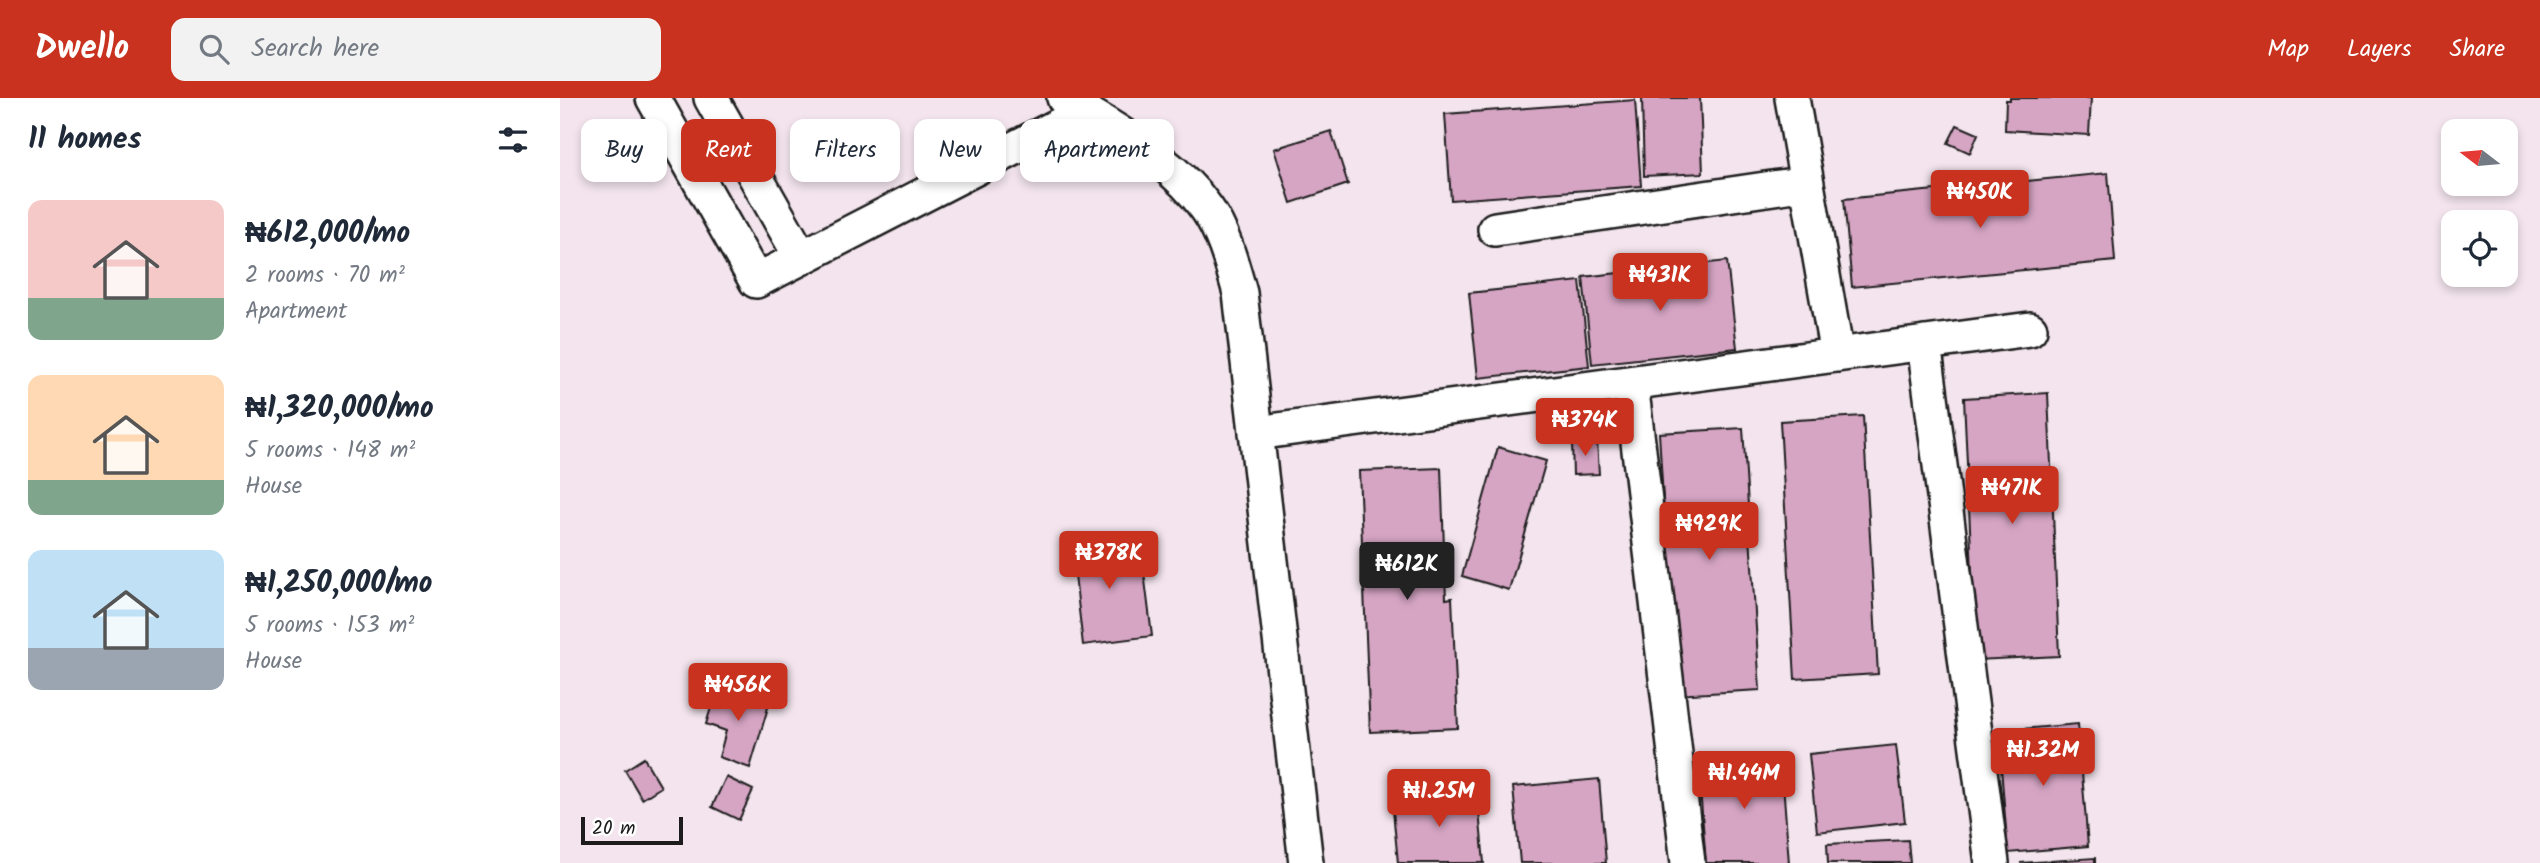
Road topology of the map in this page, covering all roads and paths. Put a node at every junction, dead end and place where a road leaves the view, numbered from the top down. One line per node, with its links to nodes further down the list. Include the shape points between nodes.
1 (653, 98): 7 (street, via 756,281)
2 (711, 98): 7 (street)
3 (1792, 98): 5 (street)
4 (1075, 105): 7 (street); 12 (street, via 1167,164 1208,209 1240,293)
5 (1807, 183): 6 (street); 10 (street)
6 (1495, 229)
7 (801, 257)
8 (2030, 330): 9 (street)
9 (1924, 343): 10 (street); 15 (street)
10 (1837, 355): 11 (street)
11 (1630, 383): 12 (street); 14 (street)
12 (1256, 433): 13 (street)
13 (1306, 863)
14 (1688, 863)
15 (1992, 863)

